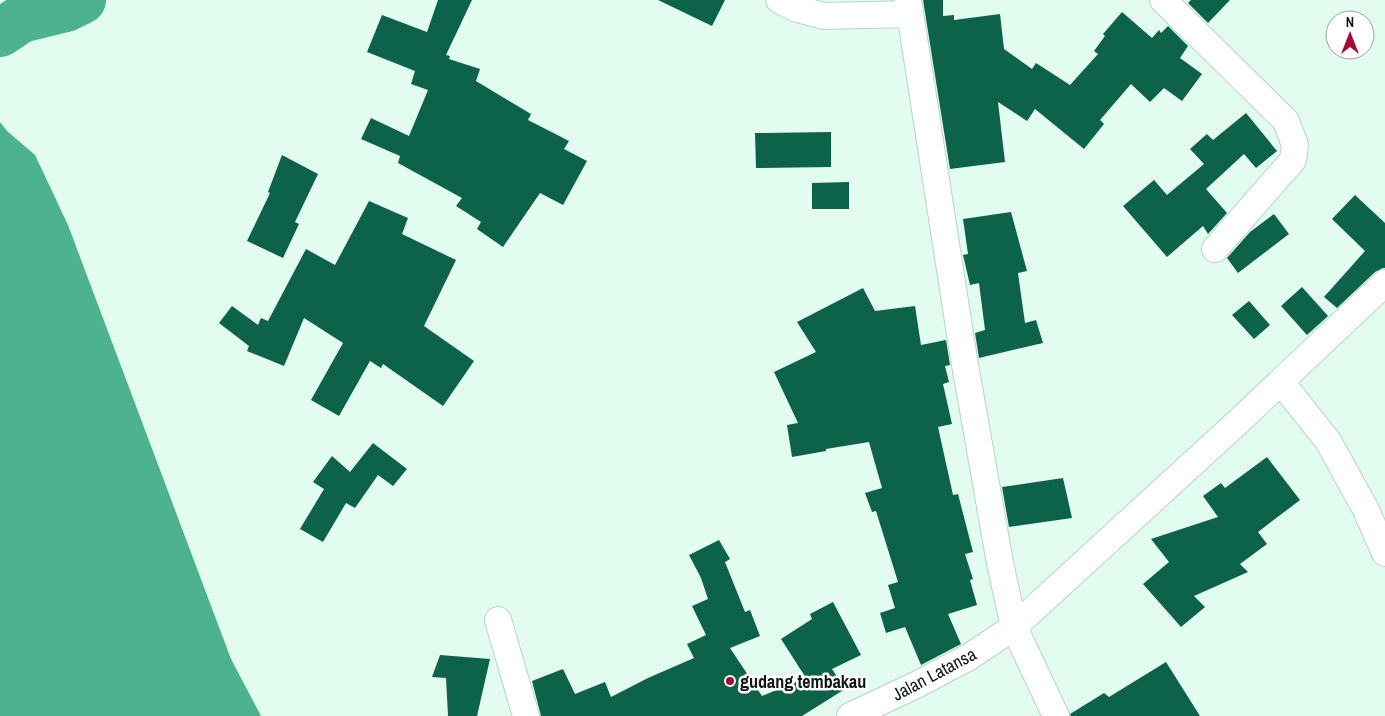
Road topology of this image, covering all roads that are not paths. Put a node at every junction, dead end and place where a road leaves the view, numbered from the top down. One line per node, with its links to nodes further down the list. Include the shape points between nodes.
1 (779, 0): 3 (street, via 824,16)
2 (1162, 0): 4 (street, via 1286,121 1296,146 1293,160)
3 (909, 7): 9 (street, via 963,354)
4 (1215, 249)
5 (1385, 284): 6 (street, Jalan Latansa)
6 (1280, 382): 7 (street, via 1328,441 1365,508); 9 (street, Jalan Latansa)
7 (1385, 553)
8 (498, 620): 10 (street)
9 (1014, 627): 11 (street, Jalan Latansa, via 961,661); 12 (street)
10 (526, 716)
11 (850, 716)
12 (1056, 716)

